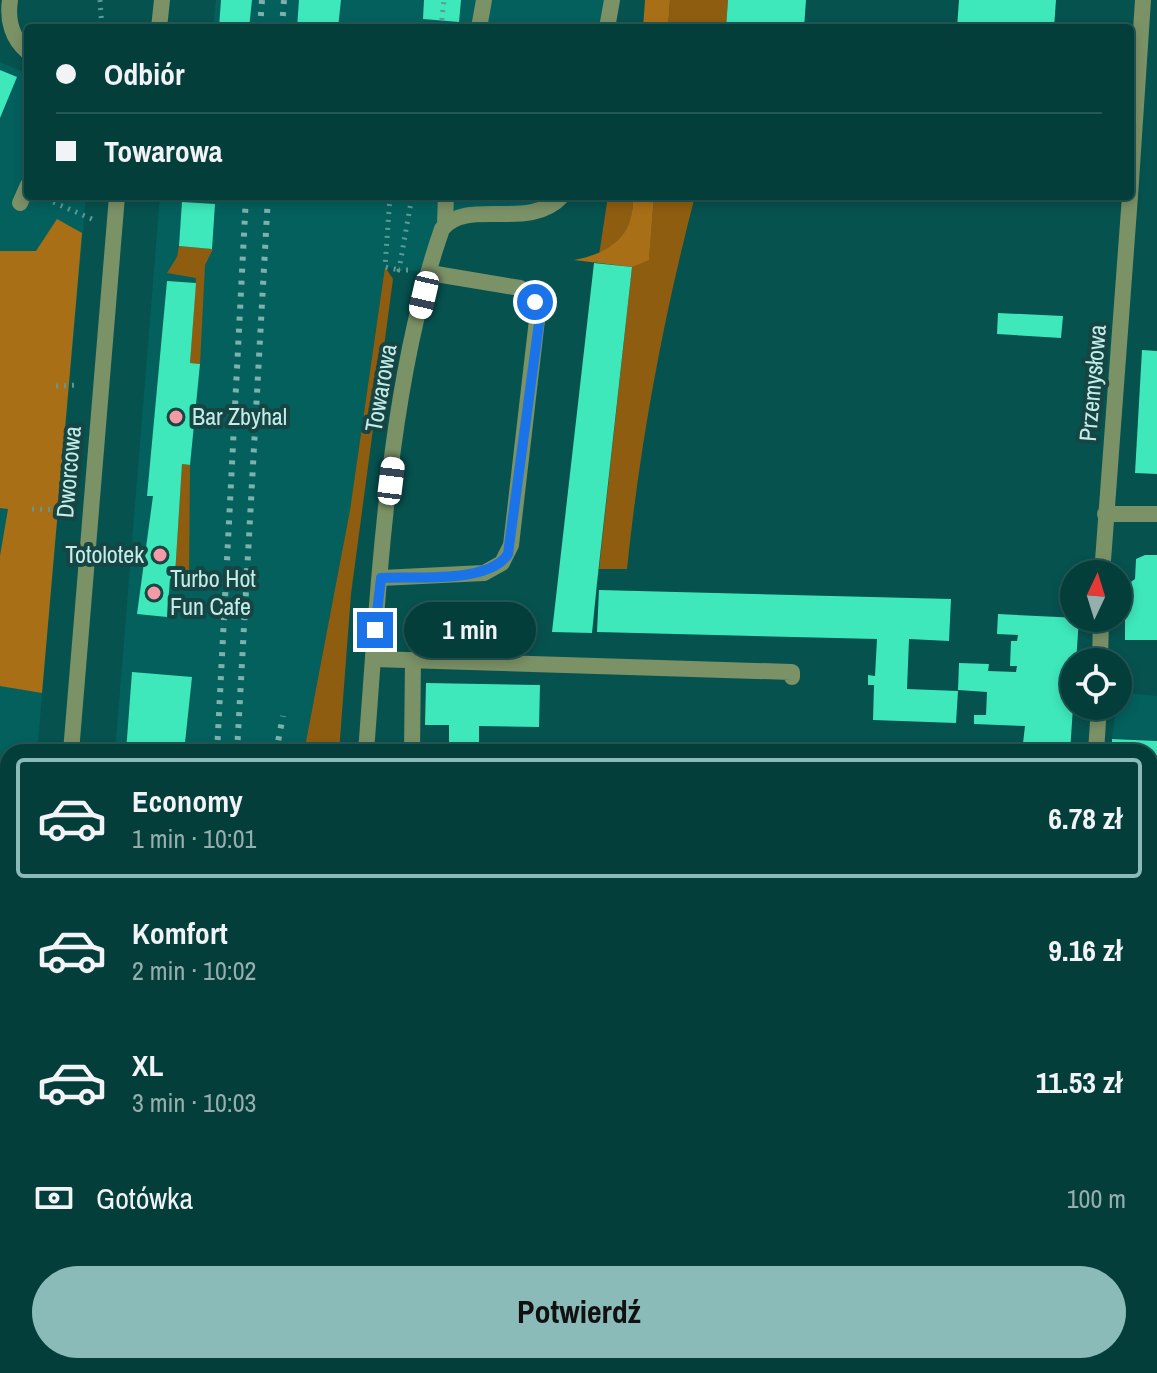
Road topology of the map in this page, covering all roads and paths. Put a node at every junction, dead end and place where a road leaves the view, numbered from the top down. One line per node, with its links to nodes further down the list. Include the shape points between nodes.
1 (10, 0): 13 (street)
2 (100, 0): 8 (path)
3 (162, 0): 9 (street)
4 (444, 0): 10 (path)
5 (484, 0): 11 (street)
6 (612, 0): 12 (street)
7 (1143, 0): 15 (street, Przemysłowa)
8 (102, 24)
9 (159, 24)
10 (441, 24)
11 (480, 24)
12 (608, 24)
13 (7, 34): 14 (street)
14 (24, 49)
15 (1134, 136)
16 (24, 194): 24 (street)
17 (47, 200): 25 (path)
18 (117, 200): 43 (street, Dworcowa)
19 (390, 200): 27 (path, via 385,267)
20 (411, 200): 27 (path)
21 (446, 200): 26 (street, Towarowa)
22 (556, 200): 26 (street, via 538,212 463,216)
23 (1130, 200): 33 (street, Przemysłowa)
24 (20, 203)
25 (94, 220)
26 (445, 224): 28 (street, Towarowa)
27 (399, 270): 28 (path)
28 (430, 273): 36 (street, Towarowa, via 400,413); 36 (street, via 520,288 538,311 511,545 502,563 484,573)
29 (79, 385): 30 (path)
30 (56, 386)
31 (32, 509): 32 (path)
32 (68, 510)
33 (1105, 514): 34 (street); 35 (street, Przemysłowa)
34 (1157, 514)
35 (1103, 560)
36 (381, 578): 39 (street, Towarowa)
37 (419, 620): 38 (path)
38 (418, 642)
39 (373, 659): 40 (street); 44 (street, Towarowa)
40 (413, 660): 41 (street, via 792,672); 45 (street)
41 (792, 677)
42 (1098, 720): 46 (street)
43 (72, 744)
44 (367, 744)
45 (412, 744)
46 (1097, 744)

